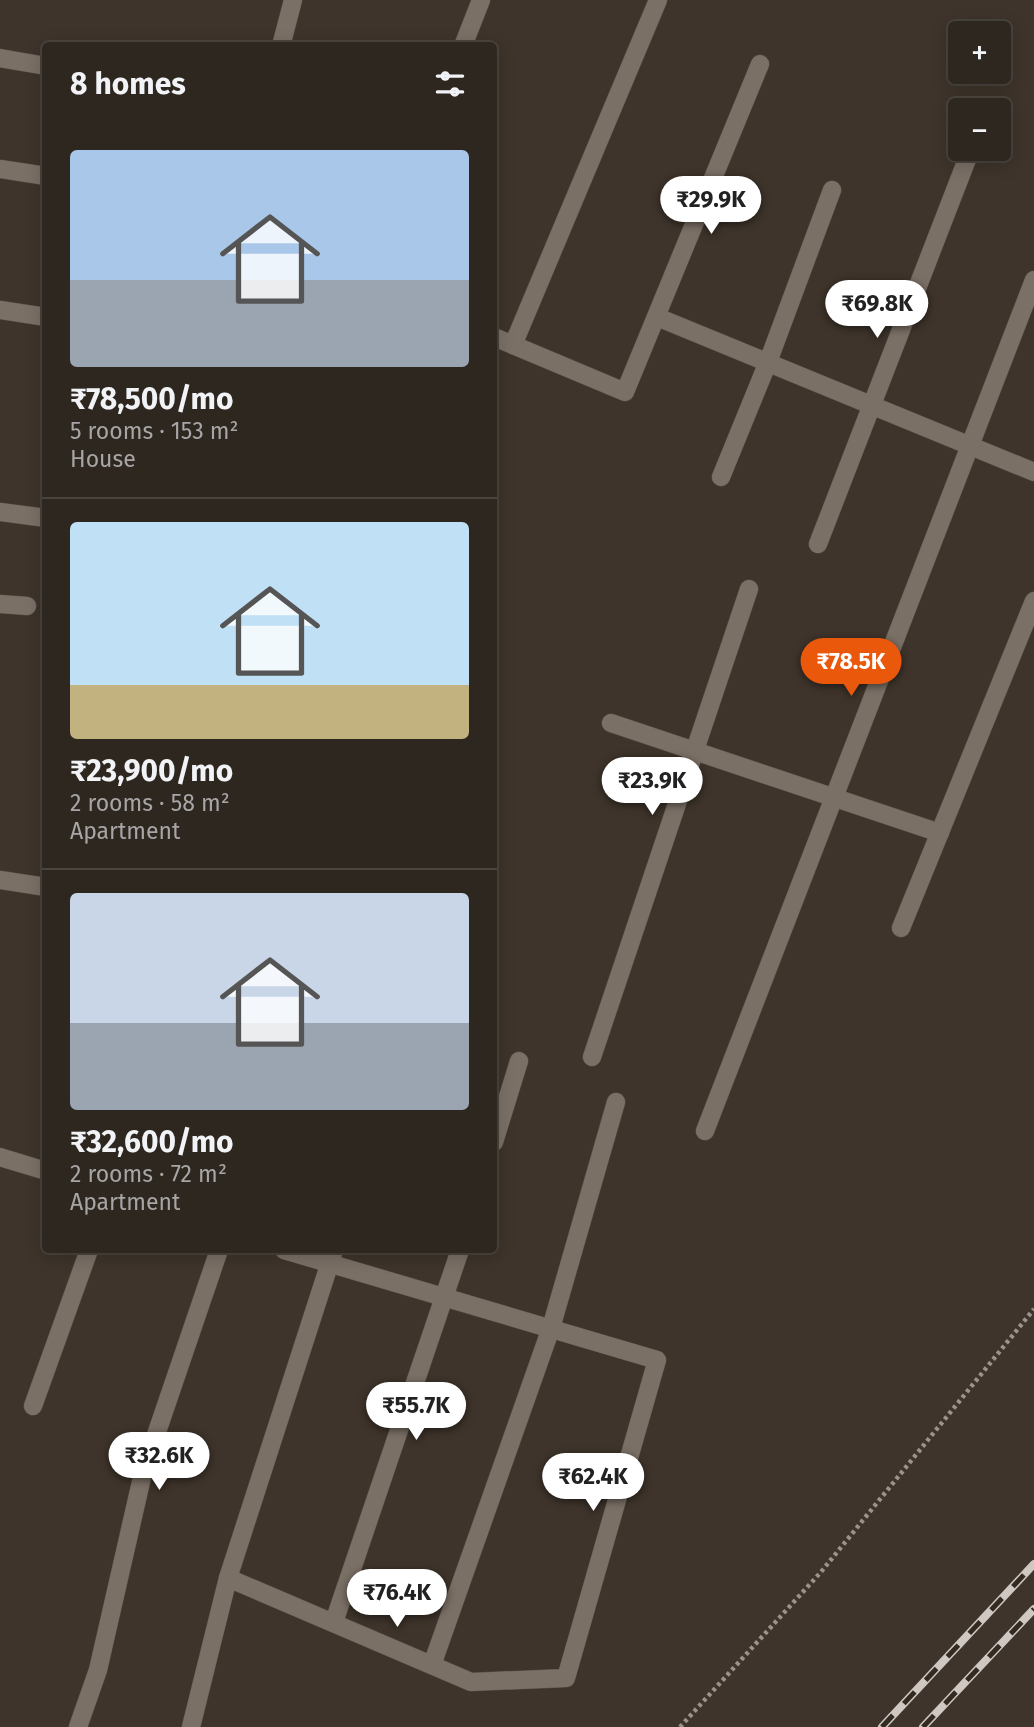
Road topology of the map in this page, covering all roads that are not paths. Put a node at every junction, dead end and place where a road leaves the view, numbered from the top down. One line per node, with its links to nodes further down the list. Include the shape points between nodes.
1 (293, 0): 4 (street)
2 (481, 0): 5 (street)
3 (658, 0): 18 (street)
4 (282, 42)
5 (465, 42)
6 (0, 58): 8 (street)
7 (760, 64): 16 (street)
8 (42, 65)
9 (966, 161): 20 (street)
10 (0, 169): 11 (street)
11 (42, 175)
12 (832, 190): 19 (street)
13 (1034, 280): 21 (street)
14 (0, 310): 15 (street)
15 (42, 316)
16 (657, 317): 18 (street, via 625,393); 19 (street)
17 (497, 338): 18 (street)
18 (513, 345)
19 (768, 362): 20 (street); 23 (street)
20 (872, 405): 21 (street); 26 (street)
21 (970, 445): 22 (street); 33 (street)
22 (1034, 472)
23 (721, 477)
24 (0, 512): 25 (street)
25 (42, 517)
26 (818, 544)
27 (749, 589): 32 (street)
28 (1034, 601): 34 (street)
29 (0, 604): 30 (street)
30 (27, 606)
31 (611, 723): 32 (street)
32 (695, 751): 33 (street); 38 (street)
33 (834, 798): 34 (street); 41 (street)
34 (940, 834): 37 (street)
35 (0, 880): 36 (street)
36 (42, 886)
37 (901, 928)
38 (592, 1057)
39 (519, 1060): 42 (street)
40 (616, 1102): 51 (street)
41 (705, 1131)
42 (497, 1132)
43 (0, 1157): 44 (street)
44 (42, 1170)
45 (88, 1253): 52 (street)
46 (218, 1253): 56 (street, via 143,1473 98,1670)
47 (308, 1253): 49 (street)
48 (459, 1253): 50 (street)
49 (331, 1256): 50 (street); 53 (street)
50 (445, 1297): 51 (street); 54 (street)
51 (551, 1328): 55 (street); 55 (street, via 657,1360 566,1678 471,1682)
52 (33, 1406)
53 (228, 1578): 54 (street); 57 (street)
54 (334, 1622): 55 (street)
55 (432, 1665)
56 (78, 1727)
57 (191, 1727)

